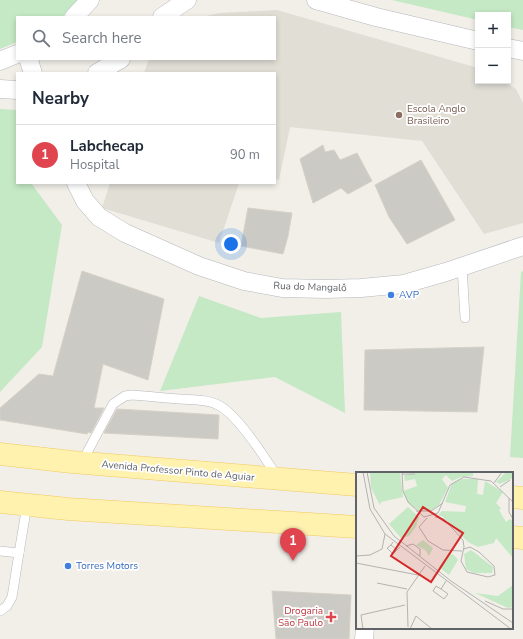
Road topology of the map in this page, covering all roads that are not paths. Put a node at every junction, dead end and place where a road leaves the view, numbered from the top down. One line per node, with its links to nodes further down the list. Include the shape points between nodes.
1 (90, 0): 5 (street)
2 (164, 0): 6 (street)
3 (186, 0): 7 (street)
4 (316, 0): 8 (street)
5 (75, 16)
6 (156, 16)
7 (163, 16)
8 (475, 40)
9 (511, 49): 10 (street)
10 (523, 51)
11 (16, 54): 13 (street)
12 (30, 60): 15 (street)
13 (0, 61)
14 (117, 64): 16 (street)
15 (33, 72)
16 (99, 72)
17 (0, 89): 18 (street)
18 (16, 90)
19 (76, 184): 21 (street, Rua do Mangalô, via 85,201 99,217 125,232 199,266 244,281 282,288 361,288 404,284)
20 (523, 246): 21 (street, Rua do Mangalô)
21 (462, 266): 22 (lane)
22 (465, 318)
23 (0, 454): 24 (main road, Avenida Professor Pinto de Aguiar)
24 (81, 463): 25 (main road, Avenida Professor Pinto de Aguiar); 25 (lane, via 113,404 131,395 205,401 219,405 241,427)
25 (279, 479): 26 (main road, Avenida Professor Pinto de Aguiar)
26 (356, 485)
27 (513, 497): 28 (main road)
28 (523, 498)
29 (0, 502): 30 (main road)
30 (27, 505): 31 (main road); 33 (lane)
31 (356, 527)
32 (0, 551): 33 (lane)
33 (19, 553): 34 (lane, via 12,597 8,606)
34 (0, 611)
35 (365, 629): 36 (street)
36 (364, 639)

